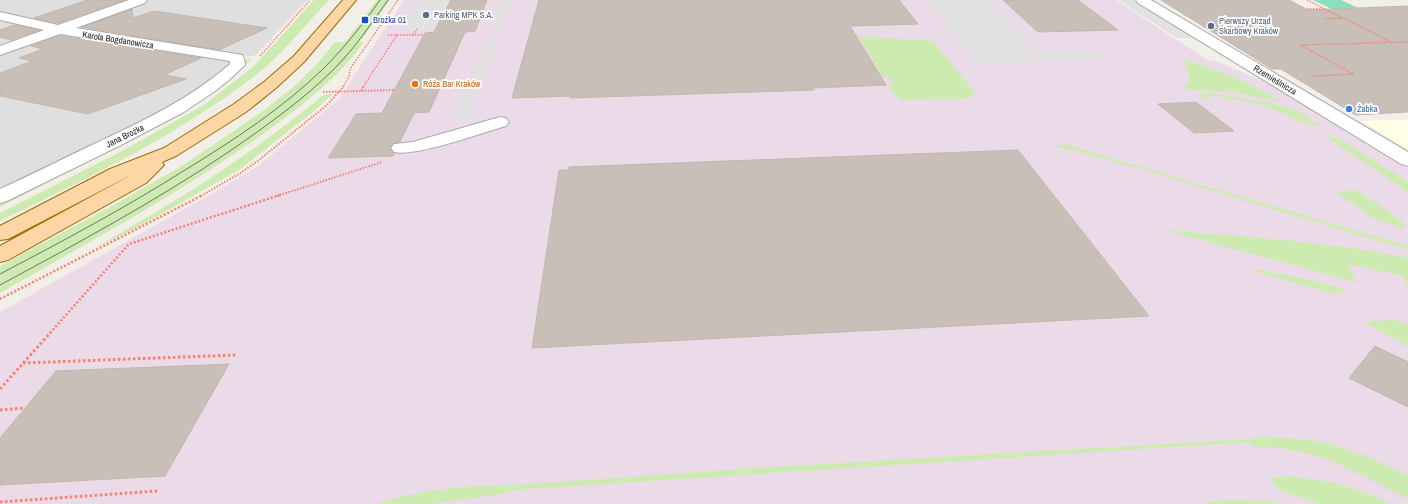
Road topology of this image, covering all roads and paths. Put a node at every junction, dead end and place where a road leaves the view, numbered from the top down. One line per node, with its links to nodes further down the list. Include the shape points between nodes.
1 (141, 0): 12 (street)
2 (350, 0): 28 (main road, via 299,60 270,86)
3 (398, 0): 23 (path, via 350,69 350,76)
4 (1142, 0): 29 (street, Rzemieślnicza)
5 (1307, 0): 7 (path)
6 (1307, 9): 7 (path)
7 (1325, 9): 10 (path)
8 (0, 16): 12 (street, Karola Bogdanowicza)
9 (1325, 18): 10 (path)
10 (1344, 18): 17 (path)
11 (416, 29): 15 (path)
12 (60, 30): 19 (street); 20 (street, Karola Bogdanowicza)
13 (388, 35): 14 (path)
14 (397, 35): 15 (path); 24 (path)
15 (413, 35): 16 (path)
16 (424, 35)
17 (1392, 42): 18 (path); 21 (path, via 1301,45 1353,74)
18 (1408, 42)
19 (0, 51)
20 (237, 58): 30 (street, Jana Brożka, via 237,65 191,100 149,124)
21 (1332, 75)
22 (394, 90): 24 (path)
23 (340, 91): 24 (path); 25 (path); 33 (path, via 244,171 160,218)
24 (360, 91)
25 (323, 92)
26 (500, 122): 27 (street)
27 (407, 147): 35 (path, via 410,152 129,244)
28 (170, 152): 31 (main road, via 117,173); 32 (main road, via 139,180)
29 (1408, 160)
30 (0, 197)
31 (0, 234)
32 (0, 255)
33 (0, 299)
34 (237, 354): 35 (path)
35 (23, 363): 36 (path)
36 (0, 389)
37 (24, 408): 38 (path)
38 (0, 410)
39 (157, 491): 40 (path)
40 (0, 502)

